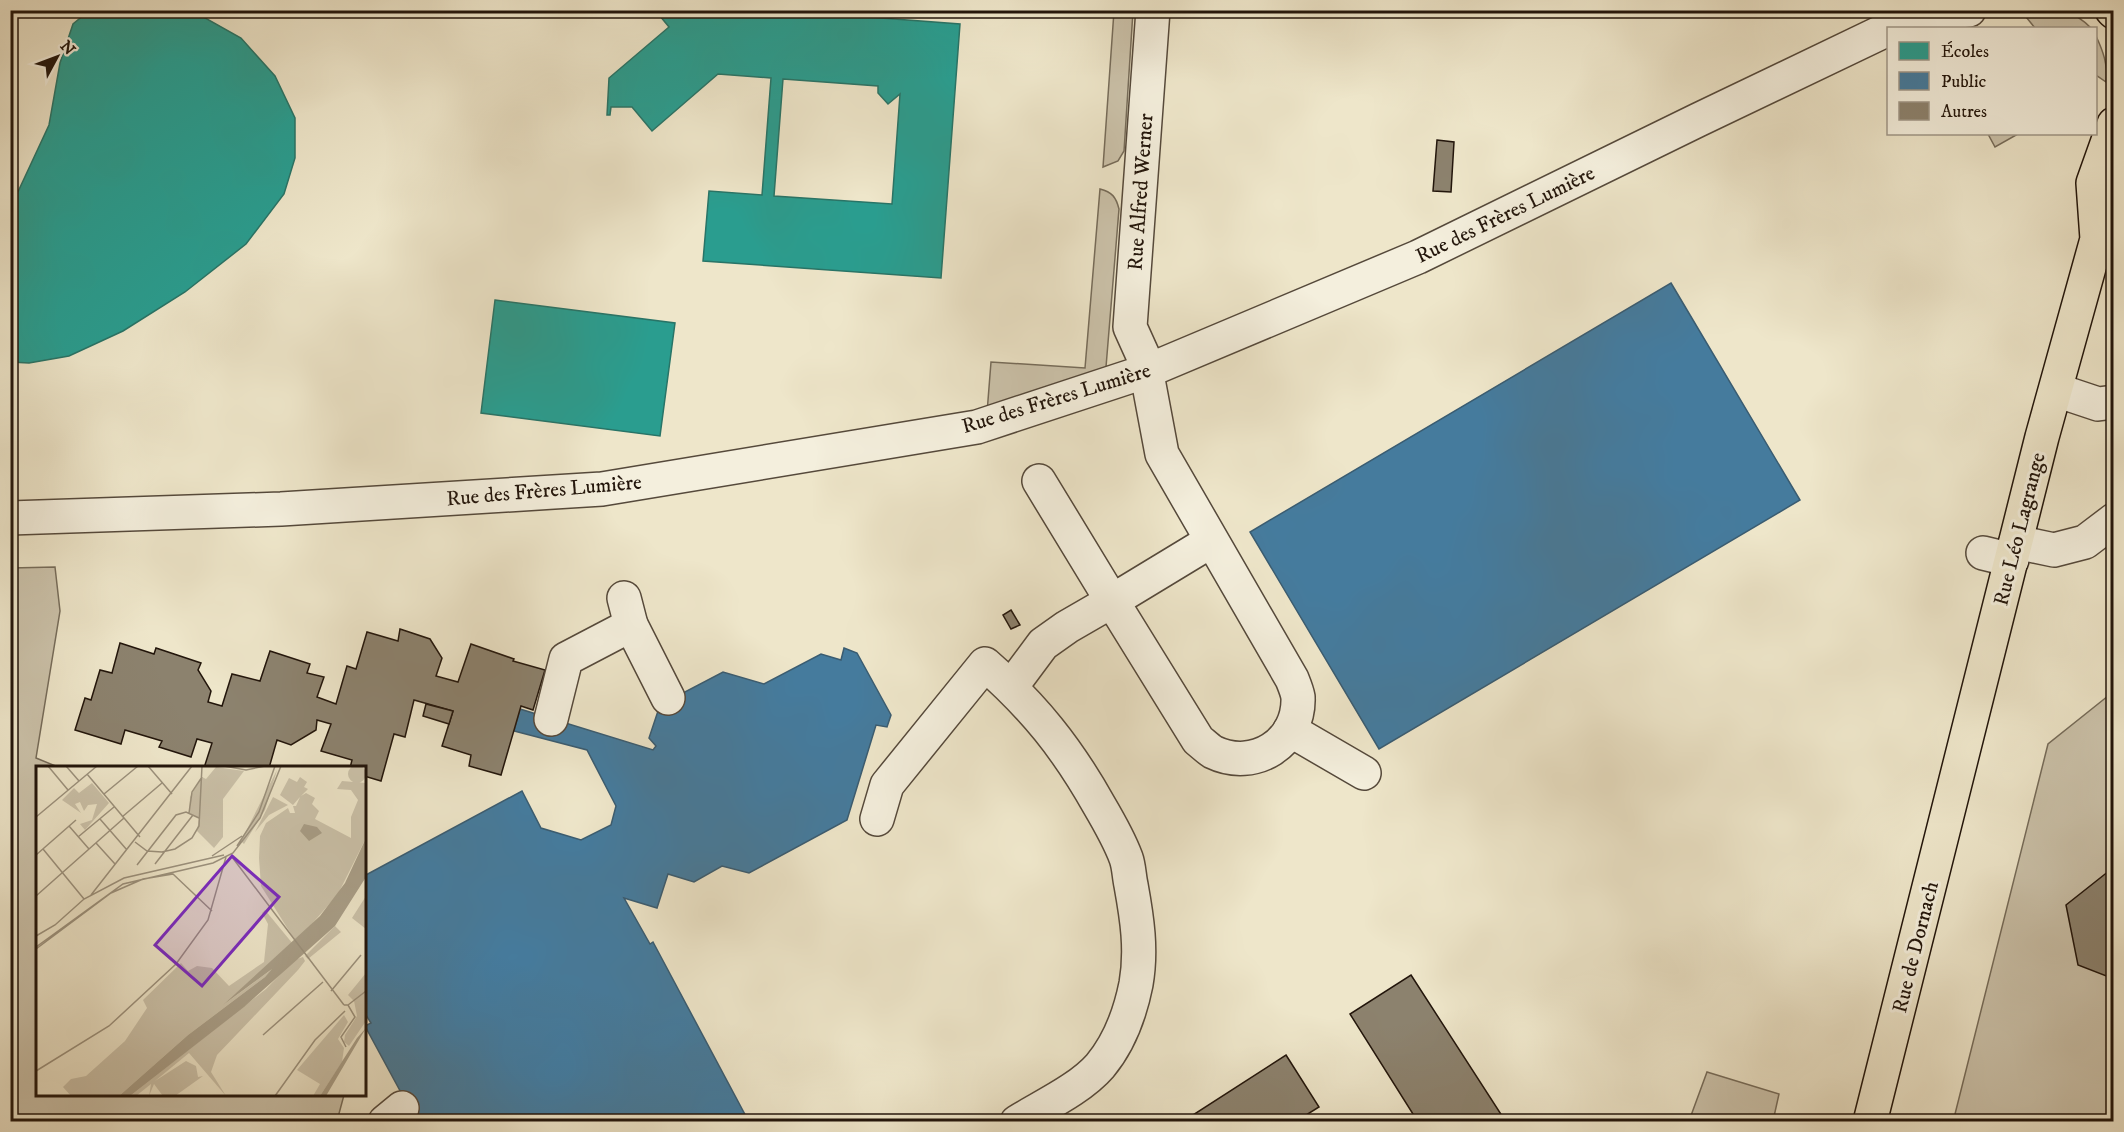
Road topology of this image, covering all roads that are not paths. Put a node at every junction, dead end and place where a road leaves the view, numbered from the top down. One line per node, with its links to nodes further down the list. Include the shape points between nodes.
1 (1153, 10): 8 (street, Rue Alfred Werner, via 1130,327)
2 (1969, 10): 3 (street, Rue des Frères Lumière)
3 (1930, 12): 4 (street, Rue des Frères Lumière)
4 (1894, 27)
5 (1887, 30): 8 (street, Rue des Frères Lumière, via 1418,257)
6 (2114, 124): 7 (main road, via 2093,183)
7 (2105, 229): 9 (main road, Rue Léo Lagrange, via 2084,287)
8 (1147, 371): 12 (street, Rue des Frères Lumière, via 977,427 602,489 281,509); 14 (street, Rue Alfred Werner, via 1162,454)
9 (2056, 390): 10 (street, via 2098,404); 15 (main road, Rue Léo Lagrange)
10 (2114, 402)
11 (1039, 481): 16 (street)
12 (10, 518)
13 (2114, 520): 15 (street, via 2085,542 2054,550)
14 (1211, 541): 16 (street); 20 (street, Rue Alfred Werner, via 1292,679 1298,695)
15 (2004, 552): 21 (main road, Rue Léo Lagrange)
16 (1112, 601): 17 (street, via 1043,644); 20 (street, via 1198,740 1212,751 1233,758 1253,757 1271,750)
17 (1011, 687): 23 (street, via 985,664 887,785); 24 (street, via 1039,715 1078,766 1109,821 1126,858 1140,960 1132,1006 1118,1040 1099,1067)
18 (668, 698): 19 (street, via 627,611 566,659)
19 (551, 719)
20 (1290, 730): 22 (street)
21 (1959, 772): 25 (main road, Rue de Dornach)
22 (1364, 773)
23 (877, 819)
24 (1017, 1122)
25 (1870, 1122)

